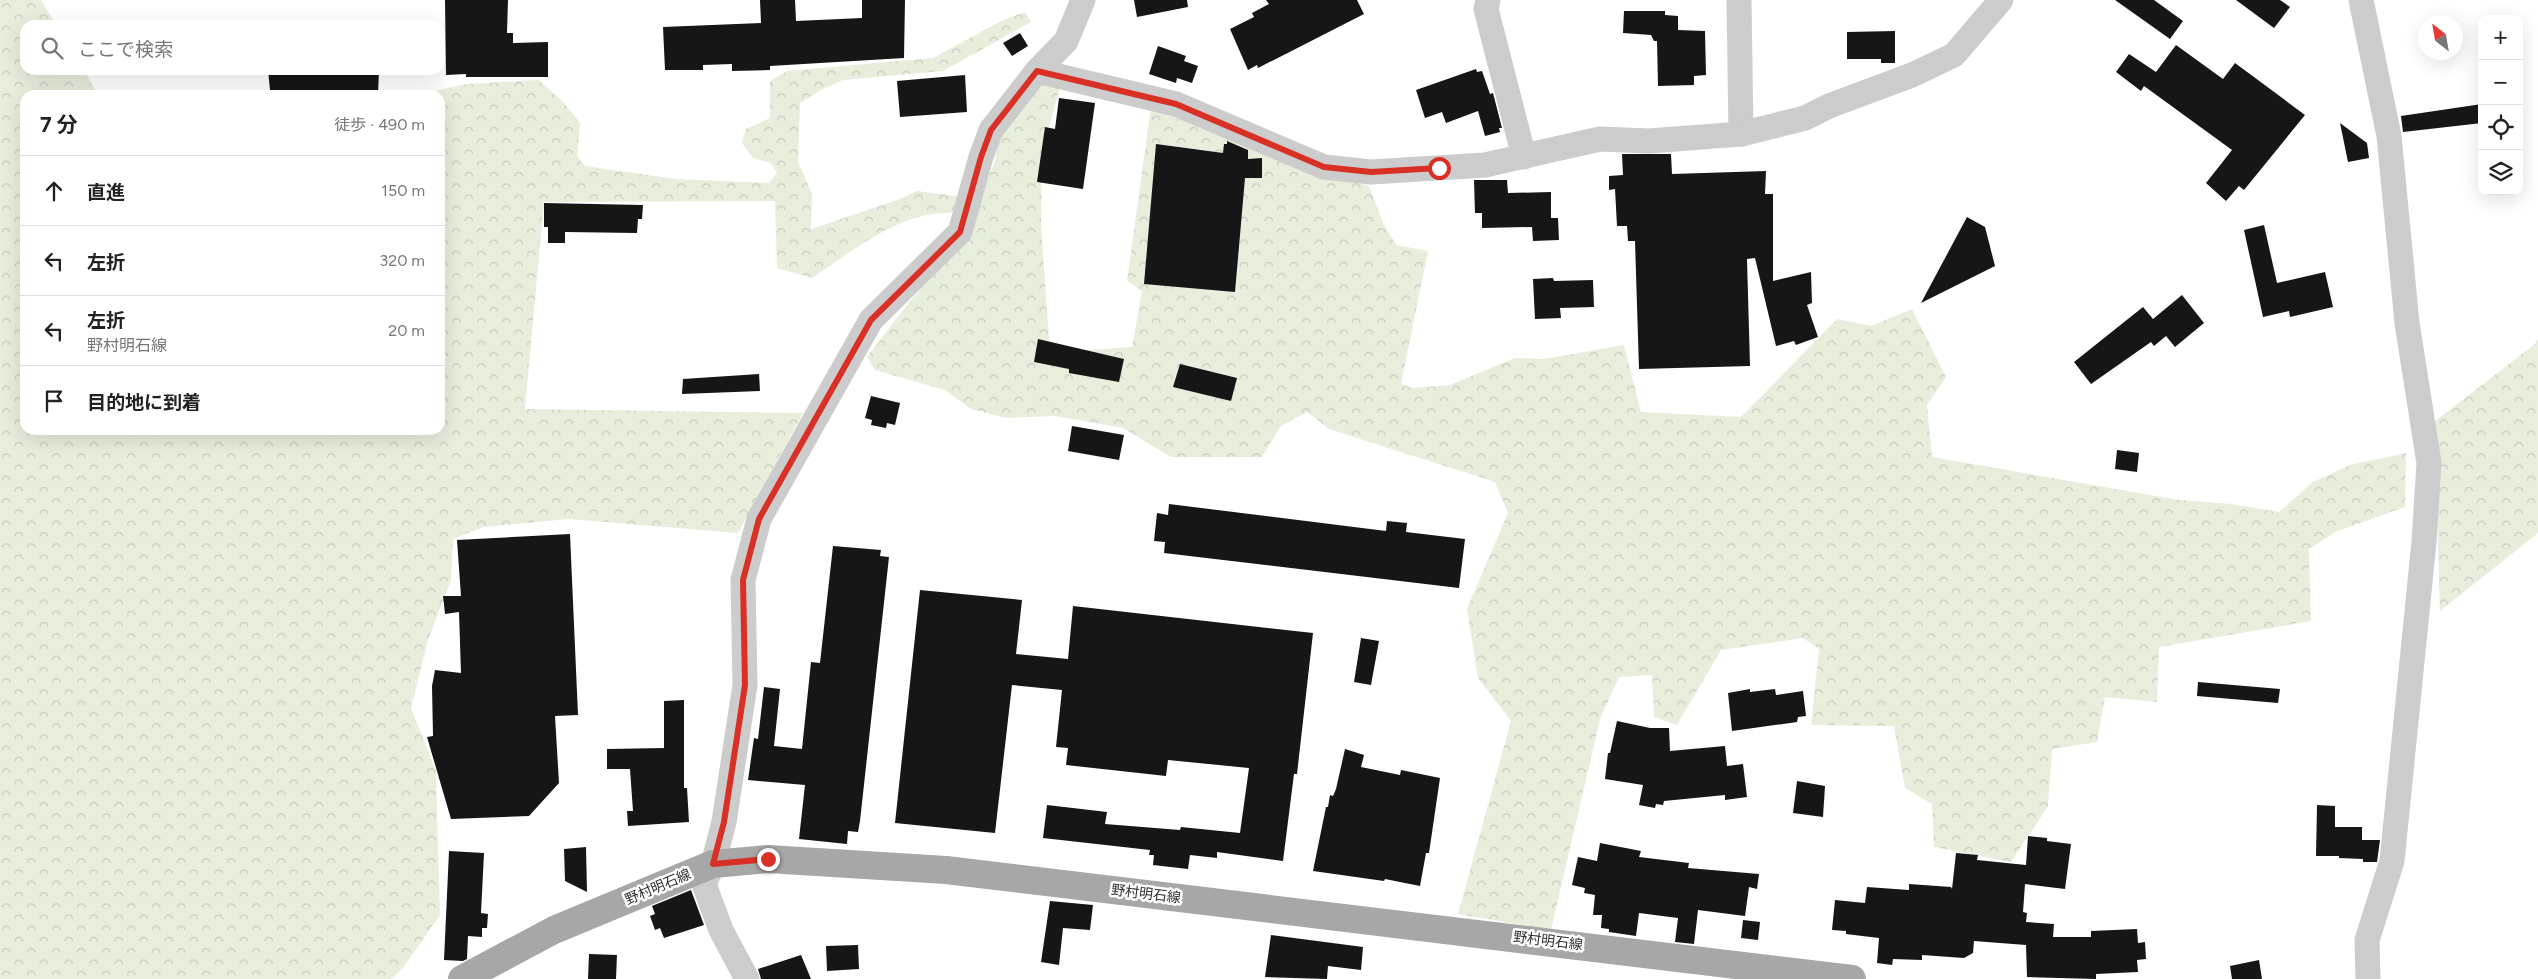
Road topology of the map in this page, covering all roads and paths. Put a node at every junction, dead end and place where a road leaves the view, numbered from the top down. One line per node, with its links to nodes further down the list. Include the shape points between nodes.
1 (1083, 0): 6 (street, via 1066,41)
2 (1488, 0): 8 (street, via 1486,10)
3 (1739, 0): 7 (street)
4 (2001, 0): 7 (street, via 1954,55 1804,118)
5 (2361, 0): 13 (street, via 2389,136 2407,323 2429,463 2392,861 2368,940)
6 (1037, 71): 8 (street, via 1176,104 1324,167 1371,172 1485,165); 9 (street, via 991,130 960,232 871,320 759,519 743,580 745,685 724,822)
7 (1741, 134): 8 (street, via 1649,140 1600,139)
8 (1524, 157)
9 (713, 864): 10 (main road, 野村明石線, via 554,930); 11 (street, via 704,884 721,930); 12 (main road, 野村明石線, via 768,859 946,870)
10 (462, 979)
11 (747, 979)
12 (1852, 979)
13 (2368, 979)

